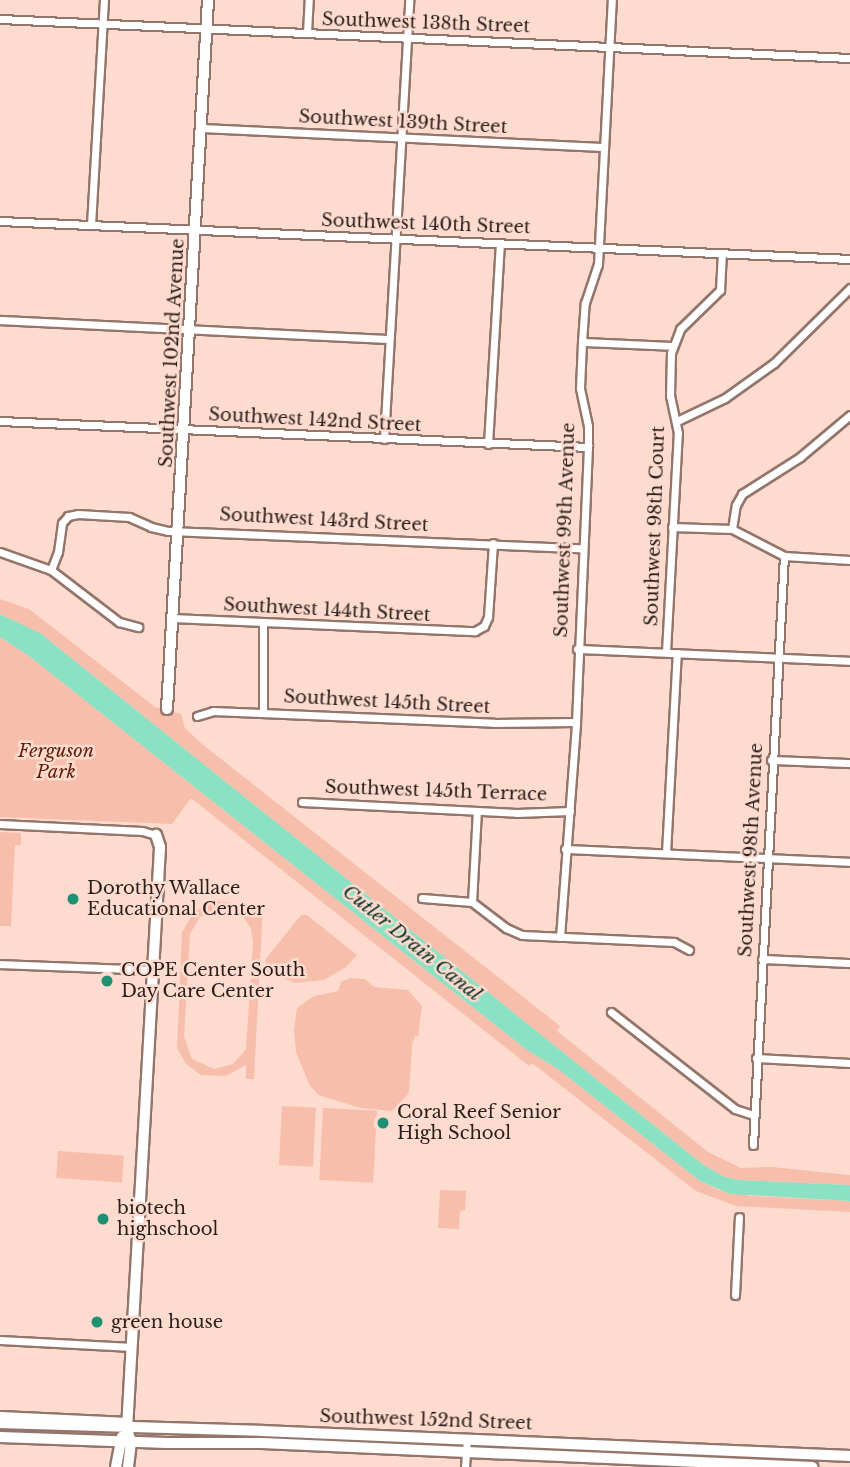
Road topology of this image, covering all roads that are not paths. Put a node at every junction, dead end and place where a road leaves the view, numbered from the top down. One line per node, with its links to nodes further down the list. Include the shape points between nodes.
1 (104, 0): 7 (street)
2 (208, 0): 8 (street, Southwest 102nd Avenue)
3 (309, 0): 9 (street)
4 (409, 0): 10 (street)
5 (612, 0): 11 (street, Southwest 99th Avenue)
6 (0, 19): 7 (street, Southwest 138th Street)
7 (103, 24): 8 (street, Southwest 138th Street); 17 (street)
8 (206, 29): 9 (street, Southwest 138th Street); 13 (street, Southwest 102nd Avenue)
9 (307, 33): 10 (street, Southwest 138th Street)
10 (407, 37): 11 (street, Southwest 138th Street); 14 (street)
11 (609, 47): 12 (street, Southwest 138th Street); 15 (street, Southwest 99th Avenue)
12 (850, 58)
13 (200, 128): 14 (street, Southwest 139th Street); 18 (street, Southwest 102nd Avenue)
14 (402, 138): 15 (street, Southwest 139th Street); 19 (street)
15 (604, 146): 21 (street, Southwest 99th Avenue)
16 (0, 221): 17 (street, Southwest 140th Street)
17 (91, 225): 18 (street, Southwest 140th Street)
18 (195, 229): 19 (street, Southwest 140th Street); 26 (street, Southwest 102nd Avenue)
19 (396, 239): 20 (street, Southwest 140th Street); 27 (street)
20 (500, 243): 21 (street, Southwest 140th Street); 35 (street)
21 (599, 247): 22 (street, Southwest 140th Street); 28 (street, Southwest 99th Avenue, via 597,272 585,303)
22 (722, 253): 23 (street, Southwest 140th Street); 29 (street, Southwest 98th Court, via 720,290 680,329)
23 (850, 259)
24 (850, 288): 32 (street, via 764,371 725,398)
25 (0, 320): 26 (street)
26 (188, 330): 27 (street); 33 (street, Southwest 102nd Avenue)
27 (389, 339): 34 (street)
28 (582, 342): 29 (street); 36 (street, Southwest 99th Avenue, via 580,388 588,425)
29 (673, 346): 32 (street, Southwest 98th Court, via 669,391)
30 (850, 415): 38 (street, via 800,457 742,494)
31 (0, 421): 33 (street, Southwest 142nd Street)
32 (677, 421): 37 (street, Southwest 98th Court)
33 (184, 429): 34 (street, Southwest 142nd Street); 39 (street, Southwest 102nd Avenue)
34 (384, 439): 35 (street, Southwest 142nd Street)
35 (488, 444): 36 (street, Southwest 142nd Street)
36 (587, 447): 41 (street, Southwest 99th Avenue)
37 (672, 527): 38 (street); 50 (street, Southwest 98th Court)
38 (732, 529): 43 (street)
39 (178, 530): 40 (street, Southwest 143rd Street); 45 (street, Southwest 143rd Street, via 154,528 127,516 68,516 61,525); 46 (street, Southwest 102nd Avenue)
40 (493, 543): 41 (street, Southwest 143rd Street); 47 (street, Southwest 144th Street, via 489,613 481,629)
41 (582, 548): 49 (street, Southwest 99th Avenue)
42 (0, 552): 45 (street)
43 (784, 556): 44 (street); 52 (street, Southwest 98th Avenue)
44 (850, 560)
45 (51, 570): 48 (street, via 119,622)
46 (172, 618): 47 (street, Southwest 144th Street); 54 (street, Southwest 102nd Avenue)
47 (263, 623): 55 (street)
48 (138, 627)
49 (577, 649): 50 (street); 57 (street, Southwest 99th Avenue)
50 (666, 652): 51 (street)
51 (677, 653): 52 (street); 66 (street)
52 (777, 658): 53 (street); 58 (street, Southwest 98th Avenue)
53 (850, 661)
54 (167, 709)
55 (263, 712): 56 (street, Southwest 145th Street, via 213,710); 57 (street, Southwest 145th Street, via 494,723)
56 (197, 716)
57 (576, 722): 62 (street, Southwest 99th Avenue)
58 (771, 760): 59 (street); 67 (street, Southwest 98th Avenue)
59 (850, 763)
60 (302, 802): 61 (street, Southwest 145th Terrace)
61 (477, 811): 62 (street, Southwest 145th Terrace); 70 (street)
62 (570, 811): 65 (street, Southwest 99th Avenue)
63 (0, 824): 64 (street)
64 (156, 835): 76 (street, via 160,847)
65 (565, 849): 66 (street); 71 (street, Southwest 99th Avenue)
66 (666, 853): 67 (street)
67 (768, 858): 68 (street); 73 (street, Southwest 98th Avenue)
68 (850, 862)
69 (422, 898): 70 (street)
70 (472, 902): 71 (street, via 514,932)
71 (560, 937): 72 (street, via 674,942)
72 (689, 950)
73 (762, 960): 74 (street); 78 (street, Southwest 98th Avenue)
74 (850, 963)
75 (0, 964): 76 (street)
76 (153, 970): 85 (street)
77 (611, 1012): 80 (street, via 735,1109)
78 (757, 1058): 79 (street); 80 (street, Southwest 98th Avenue)
79 (850, 1063)
80 (752, 1115): 81 (street, Southwest 98th Avenue)
81 (753, 1145)
82 (739, 1217): 83 (street)
83 (735, 1295)
84 (0, 1340): 85 (street)
85 (132, 1347): 88 (street)
86 (0, 1415): 88 (street)
87 (0, 1423): 88 (main road, Southwest 152nd Street)
88 (128, 1425): 90 (main road, Southwest 152nd Street); 91 (street)
89 (0, 1437): 91 (main road, Southwest 152nd Street)
90 (467, 1439): 92 (street); 93 (main road, Southwest 152nd Street)
91 (125, 1442): 92 (main road, Southwest 152nd Street); 94 (street); 95 (street)
92 (466, 1451): 96 (street); 97 (main road, Southwest 152nd Street)
93 (850, 1456)
94 (116, 1467)
95 (128, 1467)
96 (465, 1467)
97 (812, 1467)

